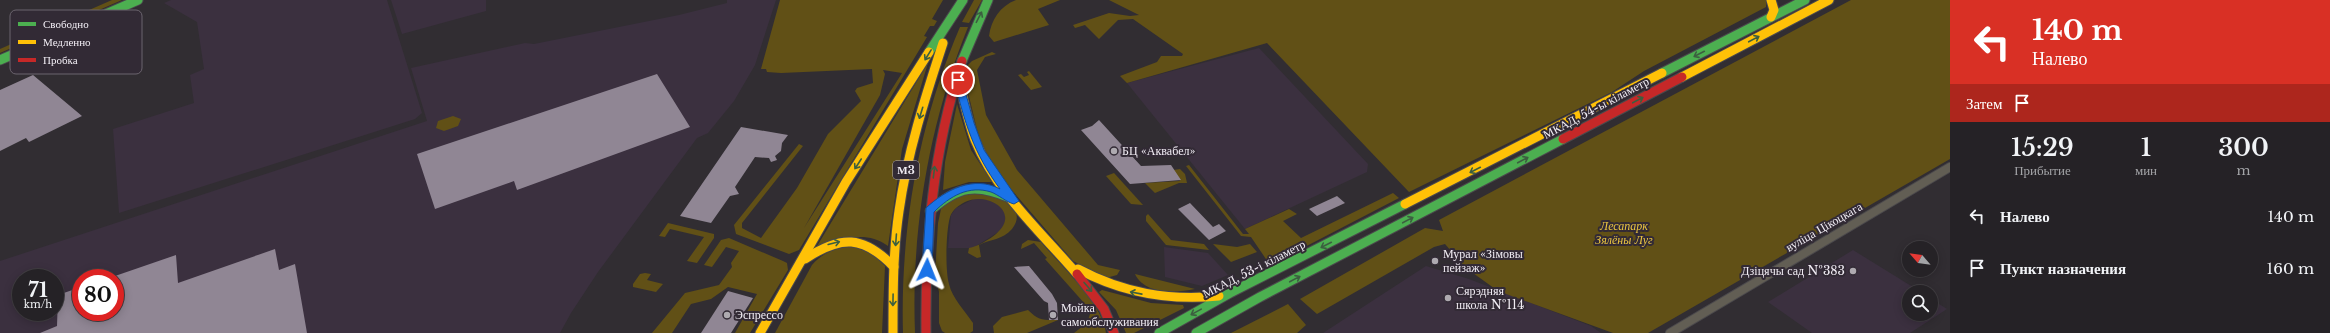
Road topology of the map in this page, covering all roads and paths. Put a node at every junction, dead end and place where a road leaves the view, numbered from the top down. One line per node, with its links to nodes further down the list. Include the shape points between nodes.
1 (128, 0): 8 (main road)
2 (138, 0): 9 (main road)
3 (963, 0): 11 (main road, М3)
4 (988, 0): 16 (main road, М3, one-way to 4, via 972,30)
5 (1771, 0): 10 (main road, via 1774,10)
6 (1805, 0): 10 (main road, МКАД, 54-ы кіламетр)
7 (1829, 0): 30 (main road, МКАД, 54-ы кіламетр, one-way to 7)
8 (105, 10)
9 (115, 10)
10 (1771, 17): 20 (main road, МКАД, 54-ы кіламетр, one-way to 20)
11 (950, 22): 22 (main road, one-way to 22, via 846,182); 23 (main road, М3, one-way to 23, via 918,123 905,174)
12 (10, 51): 13 (main road)
13 (0, 55)
14 (10, 56): 15 (main road)
15 (0, 60)
16 (958, 71): 18 (main road, via 969,123 979,150); 19 (main road, М3, one-way to 16, via 935,163)
17 (1950, 167): 31 (street, вуліца Цікоцкага)
18 (1014, 201): 19 (main road, via 994,190 965,188 949,194); 21 (main road)
19 (930, 211): 27 (main road, М3)
20 (1361, 228): 24 (main road, МКАД, 53-і кіламетр, one-way to 24)
21 (1063, 258): 24 (main road, one-way to 21, via 1179,300 1123,290 1102,283); 28 (main road, one-way to 28, via 1106,310 1112,320)
22 (801, 263): 23 (main road, one-way to 23, via 825,246 859,241 885,253); 25 (main road)
23 (894, 267): 26 (main road, М3, one-way to 26)
24 (1230, 293): 29 (main road, МКАД, 53-і кіламетр, one-way to 29)
25 (760, 333)
26 (893, 333)
27 (926, 333)
28 (1114, 333)
29 (1159, 333)
30 (1196, 333)
31 (1670, 333)

